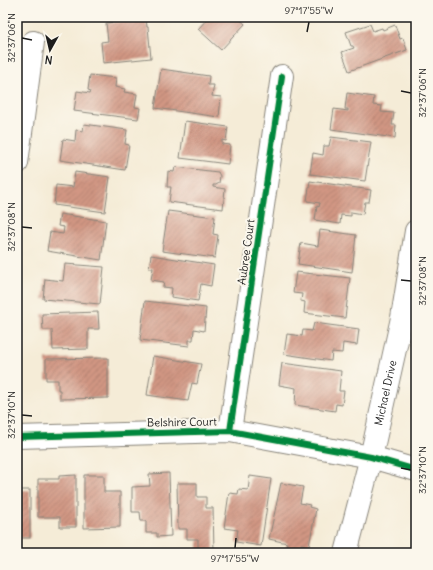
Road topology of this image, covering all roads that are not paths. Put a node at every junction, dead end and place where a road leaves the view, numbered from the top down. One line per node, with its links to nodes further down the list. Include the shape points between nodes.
1 (33, 42): 3 (street)
2 (282, 76): 5 (street, Aubree Court)
3 (17, 163)
4 (416, 231): 7 (street, Michael Drive, via 402,318)
5 (230, 431): 6 (street, Belshire Court); 7 (street, Belshire Court)
6 (17, 437)
7 (371, 457): 8 (street, Belshire Court); 9 (street, Michael Drive)
8 (416, 470)
9 (346, 553)

